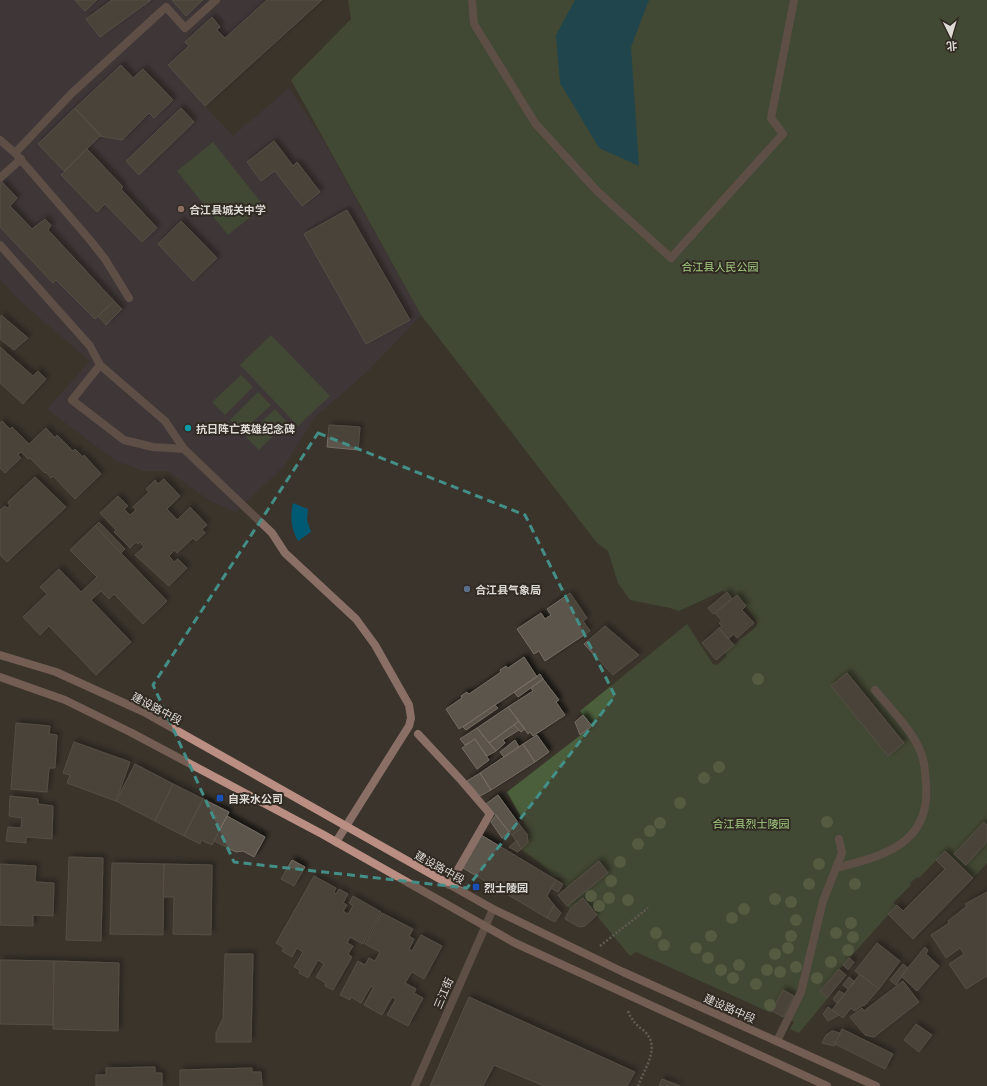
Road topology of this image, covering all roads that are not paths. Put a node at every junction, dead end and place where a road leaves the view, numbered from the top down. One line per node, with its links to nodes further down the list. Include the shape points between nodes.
1 (216, 0): 5 (street, via 184,28 166,7 72,93)
2 (472, 0): 3 (street, via 474,24 535,123 598,191 671,258 783,134 770,118)
3 (794, 0)
4 (0, 140): 5 (street)
5 (18, 156): 6 (street); 8 (street, via 105,259)
6 (0, 178)
7 (0, 245): 9 (street, via 90,346)
8 (129, 298)
9 (100, 365): 10 (street, via 165,421); 10 (street, via 72,400 124,440 153,447)
10 (184, 449): 15 (street, via 272,533 284,553 356,619 375,645 409,705 409,726)
11 (0, 655): 15 (main road, 建设路中段, via 56,672 137,709)
12 (0, 677): 17 (main road, via 65,700 98,716)
13 (875, 690): 18 (street, via 920,749 924,762 927,797 923,816 913,833 899,847 872,859)
14 (418, 734): 19 (street, via 490,814)
15 (346, 826): 17 (street); 19 (main road, 建设路中段)
16 (839, 839): 18 (street, via 842,853)
17 (336, 842): 21 (main road)
18 (836, 868): 22 (street, via 823,901 801,992)
19 (449, 885): 20 (main road, 建设路中段)
20 (493, 909): 21 (street, 三江街); 22 (main road, 建设路中段)
21 (484, 926): 23 (street, 三江街); 24 (main road, via 515,943)
22 (777, 1042): 25 (main road, 建设路中段)
23 (415, 1086)
24 (827, 1086)
25 (876, 1086)

